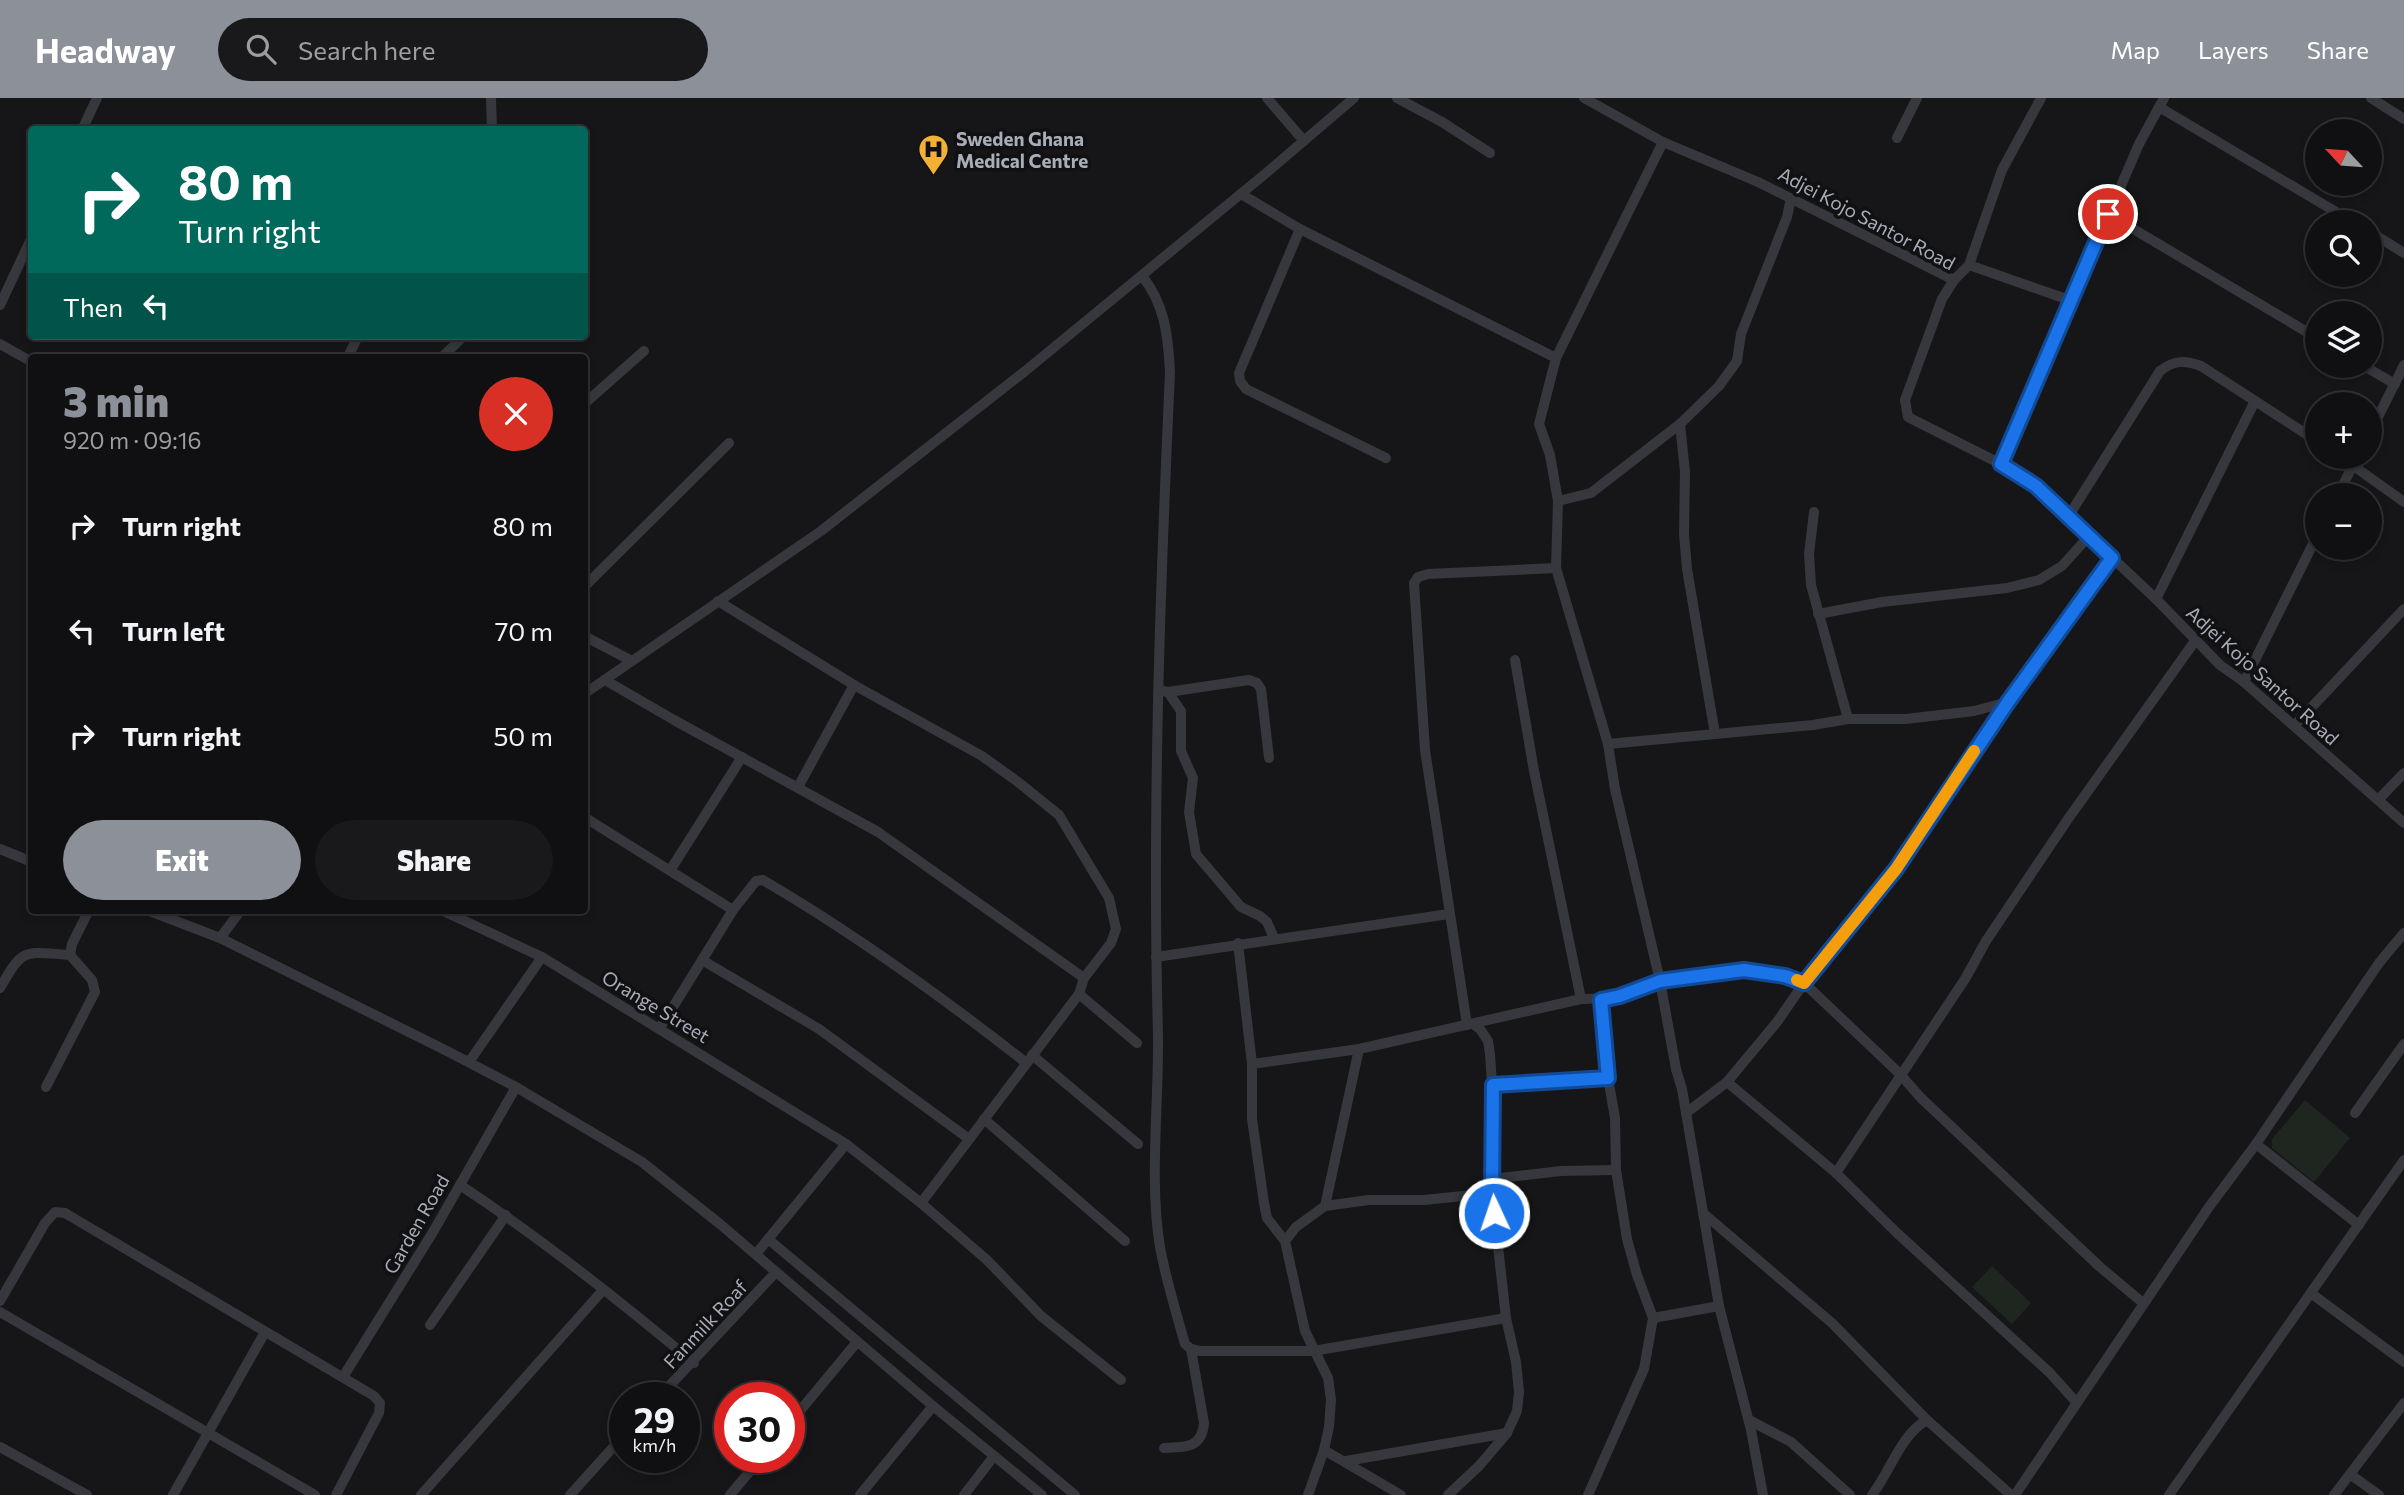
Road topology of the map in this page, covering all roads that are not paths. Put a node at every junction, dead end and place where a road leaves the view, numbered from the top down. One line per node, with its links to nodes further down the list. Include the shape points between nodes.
1 (97, 98): 12 (street)
2 (491, 98): 13 (street)
3 (1267, 98): 15 (street)
4 (1354, 98): 15 (street)
5 (1397, 98): 17 (street)
6 (1584, 98): 16 (street, Adjei Kojo Santor Road)
7 (1917, 98): 14 (street)
8 (2041, 98): 26 (street, via 2002,170)
9 (2371, 98): 11 (street)
10 (2162, 102): 20 (street); 21 (street)
11 (2404, 119)
12 (84, 126)
13 (492, 126)
14 (1897, 138)
15 (1304, 141): 18 (street)
16 (1663, 142): 19 (street, Adjei Kojo Santor Road); 36 (street)
17 (1490, 153)
18 (1241, 194): 22 (street); 27 (street)
19 (1791, 198): 28 (street, Adjei Kojo Santor Road); 44 (street, via 1741,334 1737,361)
20 (2334, 210)
21 (2108, 214): 29 (street); 31 (street)
22 (1300, 229): 36 (street); 47 (street, via 1239,373 1240,381 1246,389)
23 (2382, 239): 25 (street)
24 (28, 245): 30 (street)
25 (2404, 253)
26 (1969, 265): 28 (street); 29 (street)
27 (1142, 276): 60 (street, via 821,531); 71 (street, via 1161,306 1170,372)
28 (1954, 280): 48 (street, Adjei Kojo Santor Road, via 1942,299 1905,400 1908,417)
29 (2072, 301): 48 (street)
30 (0, 304)
31 (2305, 331)
32 (460, 340): 35 (street)
33 (0, 344): 37 (street)
34 (644, 351): 41 (street)
35 (445, 354)
36 (1556, 358): 50 (street, via 1539,424)
37 (28, 360)
38 (2404, 365): 40 (street)
39 (2382, 376): 40 (street)
40 (2395, 384): 43 (street)
41 (588, 400)
42 (2255, 401): 45 (street); 53 (street, via 2201,366 2169,364 2160,371); 59 (street)
43 (2382, 409)
44 (1680, 424): 50 (street, via 1591,493); 75 (street, via 1687,569)
45 (2305, 433)
46 (729, 443): 58 (street)
47 (1385, 457)
48 (2001, 464): 53 (street, Adjei Kojo Santor Road, via 2036,486)
49 (2365, 469): 51 (street)
50 (1558, 501): 57 (street)
51 (2404, 502)
52 (1814, 512): 62 (street, via 1809,554)
53 (2068, 517): 54 (street, Adjei Kojo Santor Road)
54 (2089, 536): 55 (street, Adjei Kojo Santor Road); 62 (street, via 2062,566 2039,580)
55 (2112, 558): 59 (street, Adjei Kojo Santor Road); 72 (street)
56 (2305, 560): 68 (street)
57 (1556, 568): 76 (street); 92 (street, via 1427,574 1414,583 1425,750)
58 (588, 579)
59 (2156, 599): 64 (street, Adjei Kojo Santor Road)
60 (718, 601): 66 (street); 69 (street)
61 (2404, 609): 74 (street)
62 (1818, 614): 73 (street)
63 (588, 638): 66 (street)
64 (2195, 641): 68 (street, Adjei Kojo Santor Road); 116 (street, via 2068,819)
65 (1515, 660): 106 (street)
66 (632, 661): 67 (street)
67 (605, 680): 70 (street); 77 (street)
68 (2244, 682): 74 (street, Adjei Kojo Santor Road)
69 (854, 685): 80 (street); 101 (street, via 982,756 1059,815 1109,898 1116,929)
70 (588, 691)
71 (1163, 691): 78 (street, via 1249,680 1257,683); 95 (street, via 1181,711 1181,751 1193,778 1189,812 1196,854 1241,907 1267,922); 99 (street)
72 (2008, 702): 73 (street, via 1906,719); 103 (street, via 1896,869)
73 (1848, 719): 75 (street)
74 (2294, 726): 81 (street, Adjei Kojo Santor Road)
75 (1715, 734): 76 (street)
76 (1608, 744): 102 (street)
77 (742, 757): 80 (street); 86 (street)
78 (1269, 758)
79 (2404, 773): 81 (street)
80 (798, 787): 101 (street, via 878,832)
81 (2378, 800): 83 (street, Adjei Kojo Santor Road)
82 (588, 819): 86 (street)
83 (2404, 823)
84 (0, 849): 85 (street)
85 (28, 860)
86 (670, 869): 87 (street)
87 (733, 910): 100 (street); 113 (street, via 756,881 763,880 847,931)
88 (87, 914): 97 (street)
89 (157, 914): 94 (street)
90 (238, 914): 94 (street)
91 (450, 914): 98 (street, Orange Street)
92 (1449, 914): 95 (street); 108 (street)
93 (2404, 933): 128 (street)
94 (220, 938): 114 (street)
95 (1274, 938): 96 (street)
96 (1238, 943): 99 (street); 115 (street)
97 (70, 955): 104 (street, via 22,955); 120 (street, via 92,980 95,992)
98 (542, 957): 109 (street, Orange Street); 114 (street)
99 (1156, 957): 156 (street, via 1160,1245 1185,1344)
100 (702, 960): 109 (street); 125 (street, via 819,1029)
101 (1084, 978): 105 (street)
102 (1660, 981): 103 (street, via 1744,970); 107 (street); 122 (street)
103 (1804, 983): 116 (street); 118 (street)
104 (0, 988)
105 (1079, 994): 110 (street); 113 (street)
106 (1581, 999): 107 (street); 108 (street)
107 (1601, 1000): 117 (street)
108 (1470, 1025): 112 (street); 119 (street, via 1480,1029 1488,1041)
109 (660, 1028): 126 (street, Orange Street)
110 (1137, 1043)
111 (2404, 1044): 123 (street)
112 (1359, 1049): 115 (street); 136 (street)
113 (1028, 1058): 124 (street); 127 (street)
114 (469, 1062): 121 (street)
115 (1252, 1064): 142 (street, via 1252,1119 1264,1203 1267,1218)
116 (1900, 1073): 131 (street); 148 (street, via 1930,1107)
117 (1608, 1078): 119 (street); 130 (street, via 1615,1118)
118 (1727, 1082): 122 (street); 131 (street)
119 (1493, 1085): 132 (street)
120 (46, 1087)
121 (516, 1087): 133 (street, Garden Road); 143 (street, via 642,1162)
122 (1686, 1113): 137 (street)
123 (2355, 1113)
124 (984, 1119): 125 (street); 141 (street)
125 (969, 1139): 135 (street)
126 (846, 1144): 135 (street, Orange Street); 140 (street)
127 (1138, 1144)
128 (2256, 1144): 139 (street); 148 (street)
129 (2404, 1160): 139 (street)
130 (1616, 1170): 132 (street); 152 (street, via 1627,1240)
131 (1836, 1173): 163 (street)
132 (1492, 1179): 134 (street)
133 (460, 1185): 138 (street); 160 (street, Garden Road)
134 (1492, 1193): 136 (street); 151 (street)
135 (921, 1203): 161 (street, Orange Street, via 1041,1315)
136 (1325, 1206): 142 (street)
137 (1703, 1213): 149 (street); 168 (street, via 1832,1323)
138 (506, 1215): 145 (street); 153 (street)
139 (2359, 1225): 146 (street)
140 (768, 1239): 143 (street); 189 (street)
141 (1125, 1241)
142 (1285, 1241): 157 (street)
143 (756, 1254): 144 (street)
144 (776, 1272): 155 (street); 159 (street, Fanmilk Roaf)
145 (603, 1290): 159 (street); 183 (street)
146 (2312, 1294): 158 (street); 198 (street)
147 (0, 1301): 154 (street, via 45,1223 55,1212 65,1213)
148 (2143, 1303): 163 (street)
149 (1719, 1306): 152 (street); 167 (street)
150 (0, 1312): 169 (street)
151 (1506, 1318): 157 (street); 170 (street, via 1519,1392)
152 (1653, 1318): 193 (street, via 1644,1369)
153 (430, 1325)
154 (265, 1332): 160 (street); 169 (street)
155 (857, 1342): 165 (street); 166 (street)
156 (1191, 1349): 157 (street); 172 (street, via 1203,1433 1192,1446)
157 (1313, 1351): 173 (street, via 1328,1378 1331,1400)
158 (2404, 1362)
159 (694, 1363): 162 (street, Fanmilk Roaf)
160 (343, 1377): 182 (street, via 380,1403)
161 (1121, 1380)
162 (675, 1382)
163 (2076, 1402): 197 (street)
164 (2404, 1403): 178 (street)
165 (805, 1405)
166 (933, 1406): 175 (street); 186 (street)
167 (1749, 1420): 194 (street); 195 (street, via 1791,1442)
168 (1927, 1420): 196 (street, via 1911,1435); 197 (street)
169 (207, 1433): 180 (street); 181 (street)
170 (1507, 1433): 176 (street); 192 (street)
171 (0, 1447): 179 (street)
172 (1164, 1448)
173 (1324, 1450): 176 (street); 190 (street)
174 (609, 1452): 184 (street)
175 (994, 1456): 187 (street); 188 (street)
176 (1346, 1461): 191 (street)
177 (748, 1473): 185 (street)
178 (2351, 1475): 199 (street); 200 (street)
179 (87, 1495)
180 (173, 1495)
181 (315, 1495)
182 (336, 1495)
183 (421, 1495)
184 (570, 1495)
185 (730, 1495)
186 (860, 1495)
187 (964, 1495)
188 (1042, 1495)
189 (1075, 1495)
190 (1308, 1495)
191 (1401, 1495)
192 (1448, 1495)
193 (1588, 1495)
194 (1763, 1495)
195 (1850, 1495)
196 (1872, 1495)
197 (2013, 1495)
198 (2169, 1495)
199 (2334, 1495)
200 (2379, 1495)

